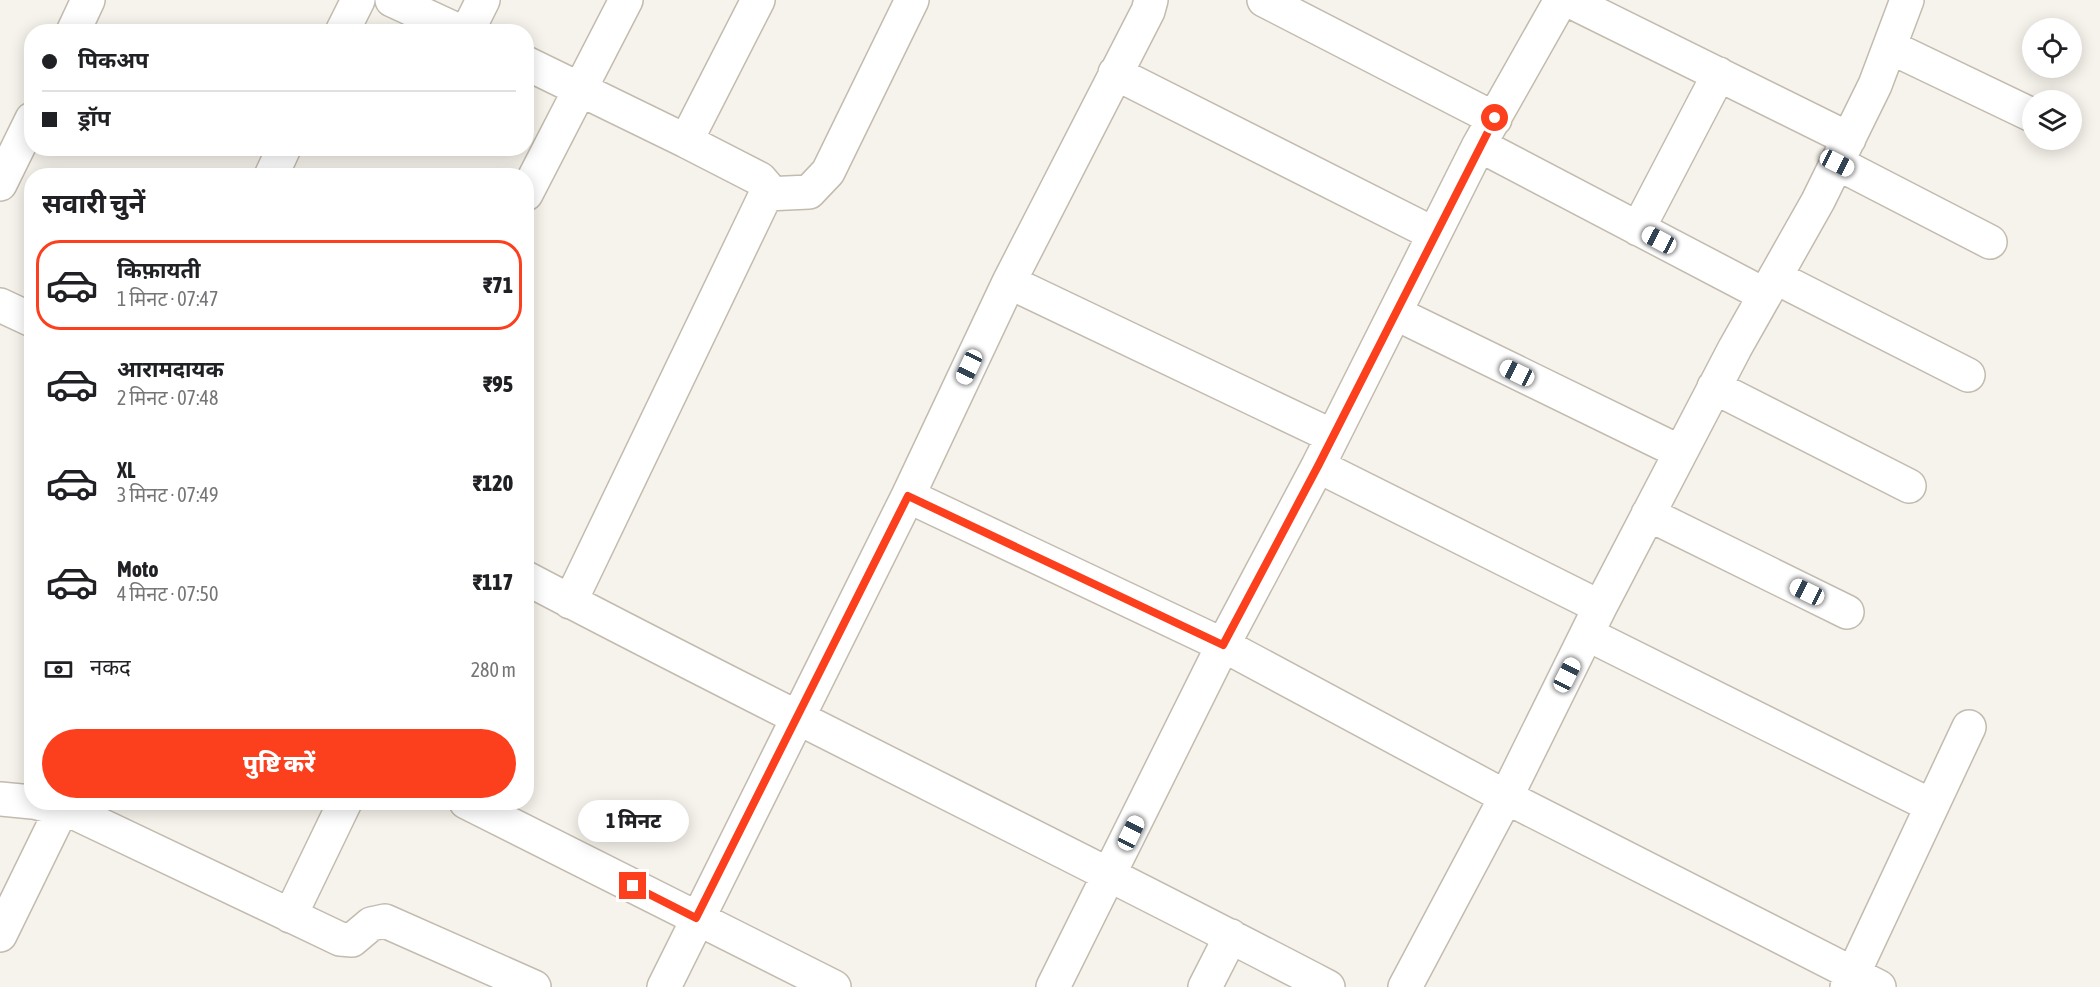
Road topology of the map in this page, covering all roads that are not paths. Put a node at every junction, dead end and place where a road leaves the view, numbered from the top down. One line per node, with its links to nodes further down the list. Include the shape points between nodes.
1 (88, 0): 13 (street)
2 (358, 0): 14 (street)
3 (392, 0): 15 (street)
4 (483, 0): 16 (street)
5 (626, 0): 21 (street)
6 (758, 0): 25 (street)
7 (912, 0): 29 (street, via 818,186 809,192)
8 (1151, 0): 19 (street)
9 (1264, 0): 23 (street)
10 (1561, 0): 23 (street)
11 (1568, 0): 20 (street)
12 (1901, 2): 17 (street)
13 (77, 24)
14 (346, 24)
15 (444, 24)
16 (471, 24)
17 (1890, 47): 22 (street); 26 (street)
18 (534, 67): 21 (street)
19 (1115, 73): 31 (street); 33 (street)
20 (1719, 74): 26 (street); 30 (street)
21 (581, 88): 25 (street); 27 (street)
22 (2022, 110)
23 (1487, 132): 30 (street); 31 (street)
24 (24, 135): 28 (street)
25 (686, 141): 29 (street, via 760,179)
26 (1843, 151): 32 (street); 34 (street)
27 (534, 179)
28 (0, 184)
29 (766, 194): 47 (street)
30 (1638, 229): 34 (street)
31 (1434, 234): 36 (street)
32 (1990, 242)
33 (1009, 282): 40 (street); 44 (street)
34 (1770, 286): 38 (street); 39 (street)
35 (0, 305): 37 (street)
36 (1395, 314): 40 (street); 41 (street)
37 (24, 316)
38 (1968, 375)
39 (1714, 387): 41 (street); 43 (street)
40 (1332, 436): 42 (street)
41 (1680, 452): 45 (street)
42 (1318, 466): 49 (street); 50 (street)
43 (1909, 486)
44 (908, 496): 50 (street); 51 (street)
45 (1648, 514): 48 (street); 49 (street)
46 (534, 582): 47 (street)
47 (570, 602): 51 (street)
48 (1847, 612)
49 (1594, 621): 53 (street); 56 (street)
50 (1223, 645): 53 (street); 61 (street)
51 (797, 719): 61 (street); 63 (street)
52 (1969, 728): 56 (street)
53 (1506, 797): 66 (street); 73 (street)
54 (0, 799): 55 (street)
55 (24, 802)
56 (1932, 806): 66 (street)
57 (46, 810): 64 (street)
58 (61, 810): 62 (street)
59 (341, 810): 62 (street)
60 (482, 810): 63 (street)
61 (1111, 875): 65 (street); 70 (street)
62 (290, 916): 67 (street, via 340,939 352,940 371,924 385,921)
63 (696, 918): 68 (street); 69 (street)
64 (0, 935)
65 (1231, 936): 71 (street); 72 (street)
66 (1859, 983)
67 (534, 987)
68 (664, 987)
69 (834, 987)
70 (1053, 987)
71 (1205, 987)
72 (1328, 987)
73 (1406, 987)

